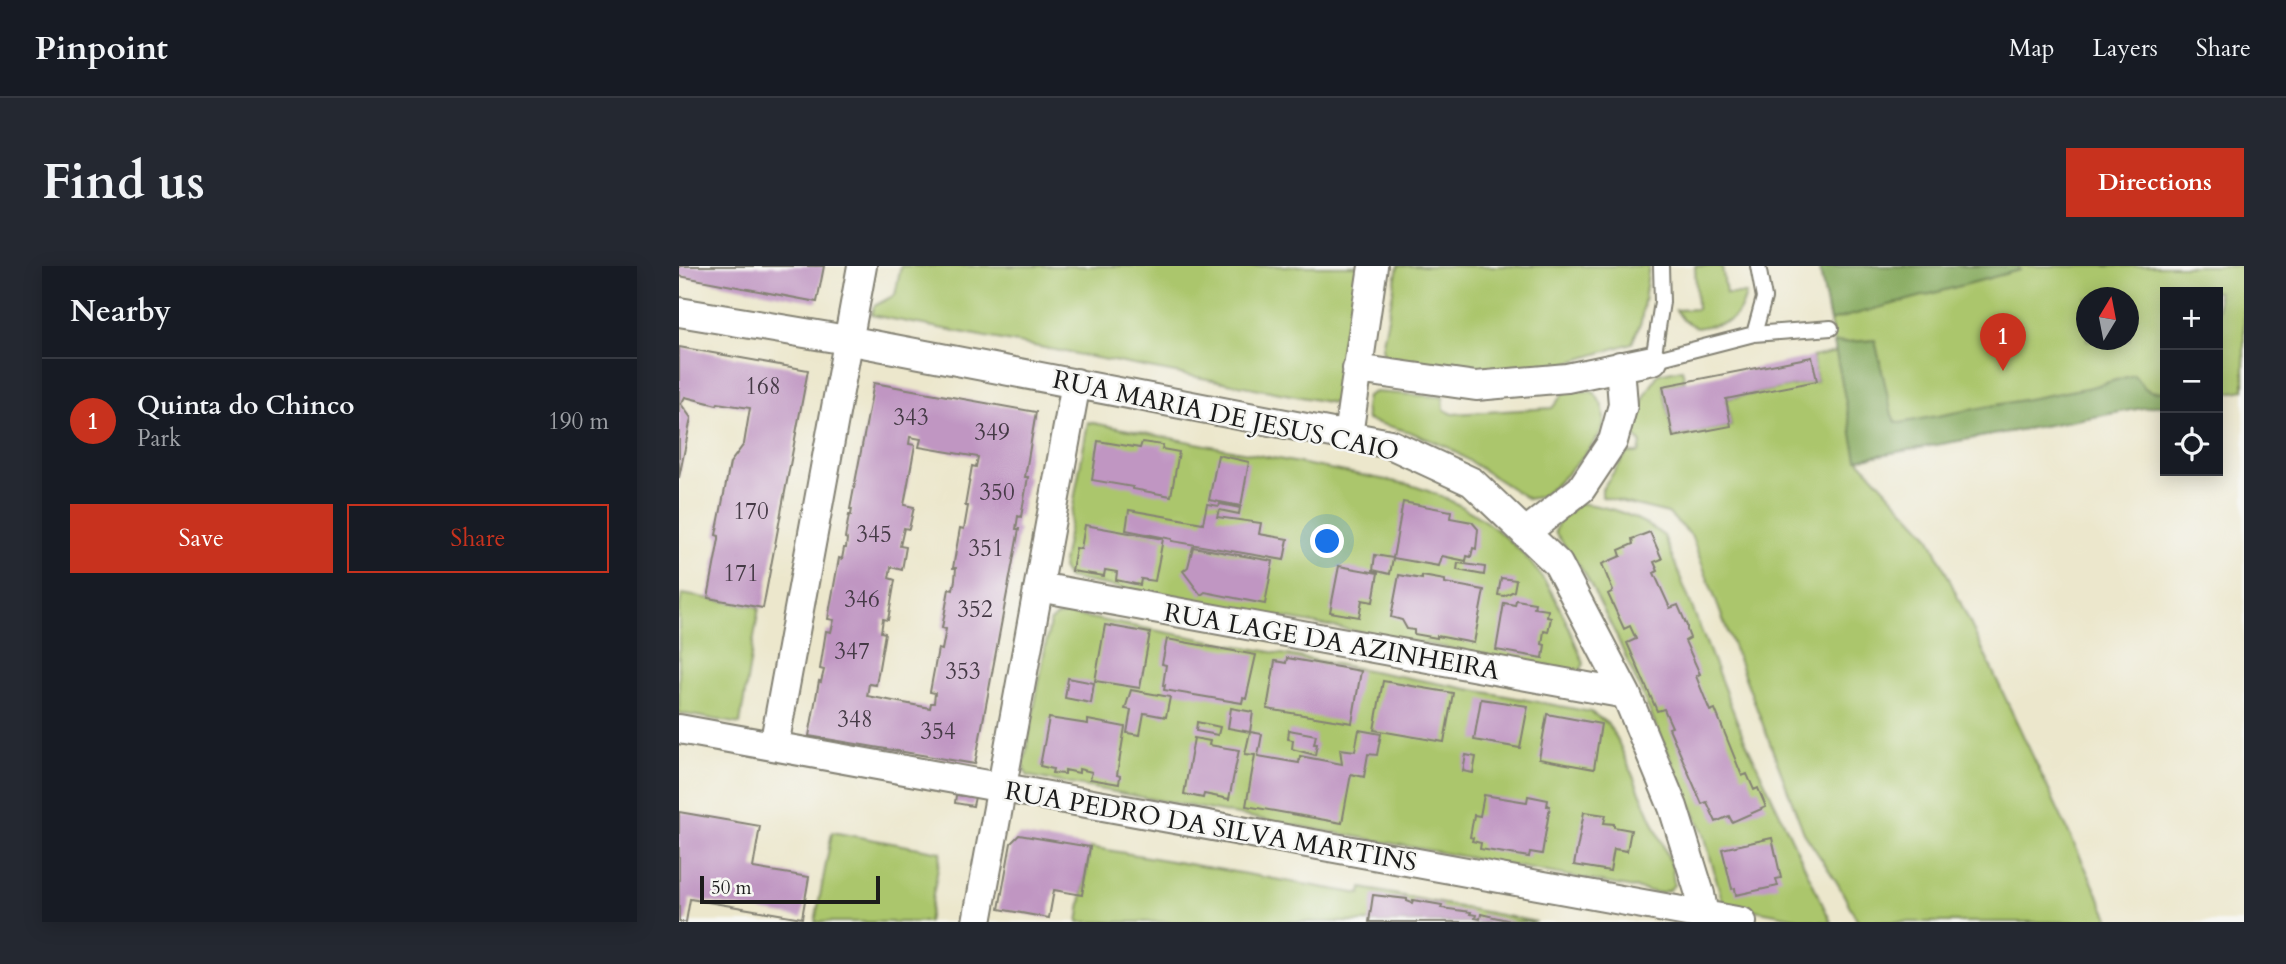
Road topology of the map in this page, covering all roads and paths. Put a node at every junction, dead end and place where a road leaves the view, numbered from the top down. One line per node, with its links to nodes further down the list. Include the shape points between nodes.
1 (862, 266): 8 (street)
2 (1373, 266): 11 (street)
3 (1661, 266): 9 (lane, via 1662,302)
4 (1758, 266): 7 (lane, via 1764,298)
5 (679, 312): 8 (street, RUA MARIA DE JESUS CAIO)
6 (1831, 328): 7 (lane)
7 (1754, 334): 9 (lane)
8 (847, 340): 12 (street, RUA MARIA DE JESUS CAIO); 18 (street)
9 (1653, 360): 10 (street)
10 (1621, 366): 11 (street, via 1567,378 1476,386); 14 (street, via 1623,405 1613,441 1581,489)
11 (1357, 369): 13 (street)
12 (1076, 383): 13 (street, RUA MARIA DE JESUS CAIO); 15 (street)
13 (1347, 436): 14 (street, RUA MARIA DE JESUS CAIO, via 1390,444 1472,482)
14 (1525, 533): 16 (street, RUA MARIA DE JESUS CAIO, via 1558,564)
15 (1039, 587): 16 (street, RUA LAGE DA AZINHEIRA); 19 (street)
16 (1626, 694): 20 (street, RUA MARIA DE JESUS CAIO, via 1673,807)
17 (679, 729): 18 (street, RUA PEDRO DA SILVA MARTINS)
18 (774, 746): 19 (street, RUA PEDRO DA SILVA MARTINS)
19 (1002, 788): 20 (street, RUA PEDRO DA SILVA MARTINS); 21 (street)
20 (1704, 919): 22 (street, RUA PEDRO DA SILVA MARTINS)
21 (977, 922)
22 (1742, 922)

